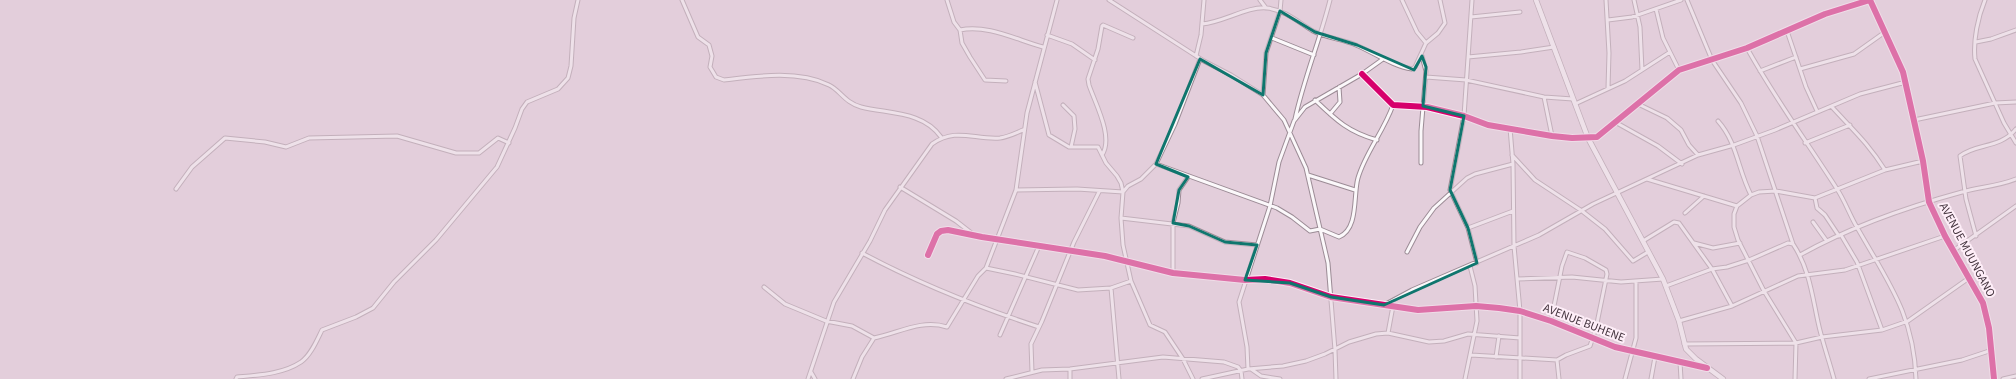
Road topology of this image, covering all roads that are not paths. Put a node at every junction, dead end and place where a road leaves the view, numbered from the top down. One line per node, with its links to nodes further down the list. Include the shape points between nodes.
1 (578, 0): 92 (street, via 568,78 558,88 527,102)
2 (682, 0): 89 (street, via 698,37 709,45 712,56 710,67 716,77 724,80 790,76 816,81 830,85 843,98 860,107 898,112 917,119 932,127)
3 (947, 0): 27 (street, via 954,22)
4 (1057, 0): 32 (street)
5 (1109, 0): 42 (street)
6 (1204, 0): 26 (street)
7 (1260, 0): 19 (street)
8 (1281, 0): 21 (street)
9 (1330, 0): 31 (street)
10 (1402, 0): 36 (street, via 1417,32)
11 (1440, 0): 36 (street, via 1445,23)
12 (1472, 0): 24 (street)
13 (1536, 0): 38 (main road)
14 (1606, 0): 25 (street)
15 (1634, 0): 23 (street)
16 (1681, 0): 20 (street)
17 (1687, 0): 49 (street)
18 (1986, 0): 35 (street, via 1980,16)
19 (1266, 8): 21 (street); 26 (street)
20 (1656, 9): 23 (street); 40 (street, via 1659,29)
21 (1280, 11): 31 (street); 34 (street)
22 (1520, 12): 24 (street)
23 (1638, 15): 25 (street); 51 (street)
24 (1471, 17): 44 (street)
25 (1608, 20): 61 (street)
26 (1202, 24): 42 (street)
27 (960, 30): 37 (street, via 986,30); 58 (street, via 962,43 985,80)
28 (2016, 30): 35 (street)
29 (1787, 31): 30 (street, AVENUE MUUNGANO, via 1825,14 1870,0); 39 (street); 45 (street)
30 (1885, 32): 50 (street, via 1854,54); 59 (street, AVENUE MUUNGANO)
31 (1322, 34): 41 (street); 47 (street, via 1357,45)
32 (1047, 35): 37 (street); 48 (street, via 1072,44)
33 (1133, 38): 48 (street, via 1103,25)
34 (1272, 38): 41 (street); 62 (street, via 1266,53)
35 (1976, 42): 67 (street, via 1975,59)
36 (1426, 43): 43 (street)
37 (1043, 47): 56 (street)
38 (1554, 47): 44 (street); 65 (main road)
39 (1747, 48): 49 (street); 53 (street)
40 (1670, 52): 51 (street); 52 (street)
41 (1314, 55): 77 (street)
42 (1196, 56): 46 (street)
43 (1422, 56): 47 (street, via 1412,69); 55 (street)
44 (1468, 57): 57 (street)
45 (1796, 57): 50 (street); 53 (street)
46 (1200, 59): 62 (street); 102 (street, via 1175,124)
47 (1383, 59): 54 (street)
48 (1095, 60): 97 (street, via 1088,79 1103,122 1106,144)
49 (1712, 60): 52 (street); 88 (street, via 1741,103)
50 (1800, 69): 73 (street)
51 (1642, 70): 61 (street)
52 (1679, 70): 68 (street)
53 (1760, 71): 80 (street)
54 (1362, 74): 60 (street); 70 (street)
55 (1426, 78): 57 (street); 71 (street)
56 (1035, 80): 84 (street); 96 (street, via 1049,135)
57 (1466, 80): 63 (street); 75 (street)
58 (1006, 81)
59 (1906, 82): 72 (street, via 1860,94); 76 (street, AVENUE MUUNGANO)
60 (1339, 87): 64 (street); 74 (street, via 1340,102)
61 (1608, 88): 65 (street, via 1607,91)
62 (1263, 95): 85 (street, via 1284,120)
63 (1544, 97): 65 (street); 87 (street)
64 (1316, 100): 74 (street); 77 (street, via 1305,107)
65 (1574, 102): 90 (main road)
66 (2016, 102): 67 (street)
67 (1995, 103): 76 (street); 86 (street)
68 (1638, 104): 79 (street); 99 (street, via 1667,118 1681,130)
69 (1063, 105): 96 (street, via 1074,116 1075,128)
70 (1393, 105): 71 (street); 91 (street)
71 (1423, 107): 75 (street); 101 (street)
72 (1832, 107): 73 (street); 81 (street)
73 (1817, 111): 80 (street)
74 (1330, 114): 91 (street, via 1357,134)
75 (1464, 116): 82 (street, via 1488,125); 120 (street)
76 (1914, 120): 100 (street, AVENUE MUUNGANO)
77 (1294, 121): 85 (street)
78 (1718, 121): 95 (street)
79 (1615, 122): 90 (street, via 1601,135); 104 (street, via 1658,146)
80 (1792, 122): 88 (street); 93 (street)
81 (1850, 125): 93 (street); 105 (street, via 1873,150)
82 (1510, 128): 87 (street); 98 (street)
83 (2016, 128): 86 (street)
84 (1023, 130): 89 (street, via 1000,138 954,134); 112 (street)
85 (1290, 132): 106 (street); 125 (street)
86 (2011, 135): 94 (street); 116 (street, via 2000,142 1960,156)
87 (1552, 136): 90 (street)
88 (1757, 136): 95 (street); 115 (street)
89 (941, 137): 110 (street, via 932,144)
90 (1588, 138): 119 (main road)
91 (1377, 140): 113 (street, via 1363,164)
92 (509, 143): 111 (street, via 498,138 479,153 456,153 397,136 309,138 286,148 265,142 225,138 192,167); 224 (street, via 497,167 436,240 372,308 322,330 316,344 302,361 275,373)
93 (1805, 143): 114 (street)
94 (2016, 143)
95 (1734, 146): 99 (street); 121 (street)
96 (1071, 147): 97 (street, via 1098,147)
97 (1102, 155): 118 (street, via 1119,179)
98 (1512, 155): 103 (street); 128 (street, via 1535,180)
99 (1698, 156): 104 (street)
100 (1924, 161): 105 (street); 124 (street, AVENUE MUUNGANO)
101 (1421, 163)
102 (1156, 164): 107 (street); 118 (street)
103 (1513, 164): 120 (street, via 1471,176); 129 (street)
104 (1682, 164): 108 (street)
105 (1885, 170): 114 (street)
106 (1308, 175): 113 (street); 136 (street)
107 (1188, 177): 125 (street); 133 (street, via 1179,190)
108 (1647, 179): 119 (street); 122 (street)
109 (2016, 179): 116 (street)
110 (900, 187): 138 (street, via 956,221); 154 (street)
111 (176, 189)
112 (1016, 190): 117 (street, via 1077,189); 141 (street)
113 (1356, 190): 136 (street, via 1353,219 1346,232 1337,237)
114 (1838, 190): 123 (street); 135 (street)
115 (1776, 191): 121 (street); 123 (street); 146 (street)
116 (1965, 191): 124 (street); 140 (street, via 1970,220)
117 (1099, 192): 118 (street); 150 (street)
118 (1123, 192): 131 (street)
119 (1618, 192): 128 (street); 143 (main road)
120 (1450, 194): 134 (street); 152 (street, via 1434,208)
121 (1751, 195): 126 (street)
122 (1704, 196): 126 (street); 130 (street)
123 (1815, 198): 137 (street, via 1817,208 1825,214)
124 (1929, 202): 135 (street); 139 (street, AVENUE MUUNGANO)
125 (1270, 206): 136 (street, via 1292,217 1310,231); 147 (street)
126 (1737, 206): 145 (street, via 1734,227)
127 (2016, 206): 140 (street)
128 (1582, 210): 149 (street); 153 (street, via 1605,229 1633,262)
129 (1513, 211): 134 (street); 149 (street)
130 (1685, 213)
131 (1121, 218): 133 (street); 159 (street)
132 (1813, 222): 142 (street)
133 (1173, 223): 147 (street, via 1189,226 1225,242); 165 (street)
134 (1468, 228): 160 (street)
135 (1858, 228): 137 (street); 157 (street)
136 (1320, 229): 181 (street, via 1328,263)
137 (1840, 235): 142 (street); 162 (street)
138 (974, 236): 141 (street, AVENUE BUHENE); 155 (street, AVENUE BUHENE, via 948,230 941,231 933,239)
139 (1945, 236): 151 (street, AVENUE MUUNGANO); 157 (street)
140 (1976, 236): 151 (street)
141 (998, 239): 148 (street, AVENUE BUHENE); 163 (street)
142 (1826, 240): 156 (street)
143 (1642, 241): 144 (street, via 1676,222); 153 (main road)
144 (1694, 243): 145 (street, via 1713,248); 164 (street)
145 (1740, 243): 158 (street)
146 (1792, 244): 156 (street); 158 (street, via 1786,244)
147 (1257, 245): 172 (street)
148 (1039, 246): 150 (street, AVENUE BUHENE); 167 (street)
149 (1514, 246): 160 (street); 170 (street)
150 (1070, 251): 159 (street, AVENUE BUHENE); 176 (street)
151 (1953, 251): 169 (street, AVENUE MUUNGANO)
152 (1407, 252)
153 (1648, 252): 171 (main road)
154 (862, 253): 182 (street, via 927,285); 189 (street)
155 (928, 255)
156 (1800, 255): 166 (street)
157 (1877, 259): 162 (street); 192 (street)
158 (1749, 260): 164 (street); 180 (street)
159 (1126, 261): 165 (street, AVENUE BUHENE); 175 (street)
160 (1477, 263): 161 (street)
161 (1470, 266): 183 (street, via 1412,290); 185 (street)
162 (1858, 266): 166 (street); 194 (street)
163 (986, 268): 167 (street); 182 (street, via 978,276)
164 (1712, 269): 177 (street); 186 (street)
165 (1173, 273): 172 (street, AVENUE BUHENE)
166 (1808, 274): 180 (street, via 1788,279); 199 (street)
167 (1026, 277): 176 (street); 188 (street)
168 (1559, 277): 170 (street); 173 (street); 173 (street, via 1567,252 1585,258 1604,269 1607,272); 190 (street)
169 (1969, 278): 192 (street); 206 (street, AVENUE MUUNGANO, via 1985,309)
170 (1517, 279): 187 (street)
171 (1663, 279): 174 (street); 177 (main road)
172 (1245, 280): 181 (street, AVENUE BUHENE, via 1265,279 1290,283); 218 (street, via 1239,305)
173 (1605, 281): 174 (street); 202 (street)
174 (1636, 281): 207 (street, via 1636,338)
175 (1131, 282): 179 (street); 211 (street, via 1150,325 1165,332)
176 (1057, 284): 179 (street, via 1078,290); 193 (street)
177 (1666, 286): 191 (main road)
178 (764, 287): 189 (street, via 782,302)
179 (1111, 288): 214 (street)
180 (1764, 292): 186 (street); 203 (street)
181 (1331, 297): 183 (street, AVENUE BUHENE); 205 (street)
182 (965, 300): 188 (street); 200 (street, via 947,327 935,323 924,324)
183 (1384, 305): 184 (street, AVENUE BUHENE)
184 (1394, 306): 185 (street, AVENUE BUHENE, via 1418,310); 195 (street)
185 (1476, 306): 187 (street, AVENUE BUHENE); 197 (street, via 1477,321)
186 (1732, 306): 191 (street)
187 (1520, 311): 190 (street, AVENUE BUHENE); 201 (street)
188 (1008, 317): 193 (street); 196 (street)
189 (826, 321): 200 (street, via 852,326); 221 (street)
190 (1551, 321): 202 (street, AVENUE BUHENE, via 1574,329)
191 (1679, 321): 204 (main road)
192 (1908, 321): 194 (street); 220 (street)
193 (1039, 327): 222 (street, via 1031,344)
194 (1882, 330): 199 (street)
195 (1388, 333): 197 (street, via 1429,342); 205 (street, via 1363,337)
196 (1000, 335)
197 (1474, 335): 198 (street); 208 (street)
198 (1499, 336): 201 (street); 209 (street)
199 (1822, 337): 203 (street); 244 (street)
200 (874, 338): 227 (street, via 862,357)
201 (1520, 338): 212 (street)
202 (1592, 340): 207 (street, AVENUE BUHENE); 213 (street, via 1590,346)
203 (1796, 343): 204 (street); 243 (street)
204 (1684, 344): 216 (main road)
205 (1335, 350): 218 (street, via 1286,366); 235 (street)
206 (1992, 350): 220 (street, via 1962,360); 247 (street, AVENUE MUUNGANO)
207 (1632, 352): 210 (street, AVENUE BUHENE); 239 (street)
208 (1471, 355): 209 (street); 236 (street)
209 (1496, 357): 212 (street)
210 (1655, 357): 215 (street, AVENUE BUHENE); 240 (street)
211 (1183, 359): 214 (street, via 1163,357); 219 (street, via 1224,362); 231 (street)
212 (1520, 359): 213 (street); 237 (street)
213 (1557, 360): 238 (street)
214 (1118, 362): 217 (street); 230 (street)
215 (1680, 362): 216 (street, AVENUE BUHENE); 241 (street)
216 (1707, 368): 242 (main road)
217 (1070, 369): 222 (street); 229 (street)
218 (1249, 369): 219 (street); 234 (street, via 1261,376)
219 (1241, 370): 232 (street); 233 (street)
220 (1916, 370): 245 (street); 246 (street)
221 (811, 372): 225 (street); 226 (street)
222 (1032, 372): 228 (street)
223 (2016, 376): 248 (street)
224 (236, 379)
225 (808, 379)
226 (815, 379)
227 (853, 379)
228 (1006, 379)
229 (1070, 379)
230 (1119, 379)
231 (1193, 379)
232 (1202, 379)
233 (1242, 379)
234 (1280, 379)
235 (1336, 379)
236 (1465, 379)
237 (1520, 379)
238 (1559, 379)
239 (1624, 379)
240 (1651, 379)
241 (1681, 379)
242 (1723, 379)
243 (1796, 379)
244 (1834, 379)
245 (1870, 379)
246 (1916, 379)
247 (1994, 379)
248 (2003, 379)

